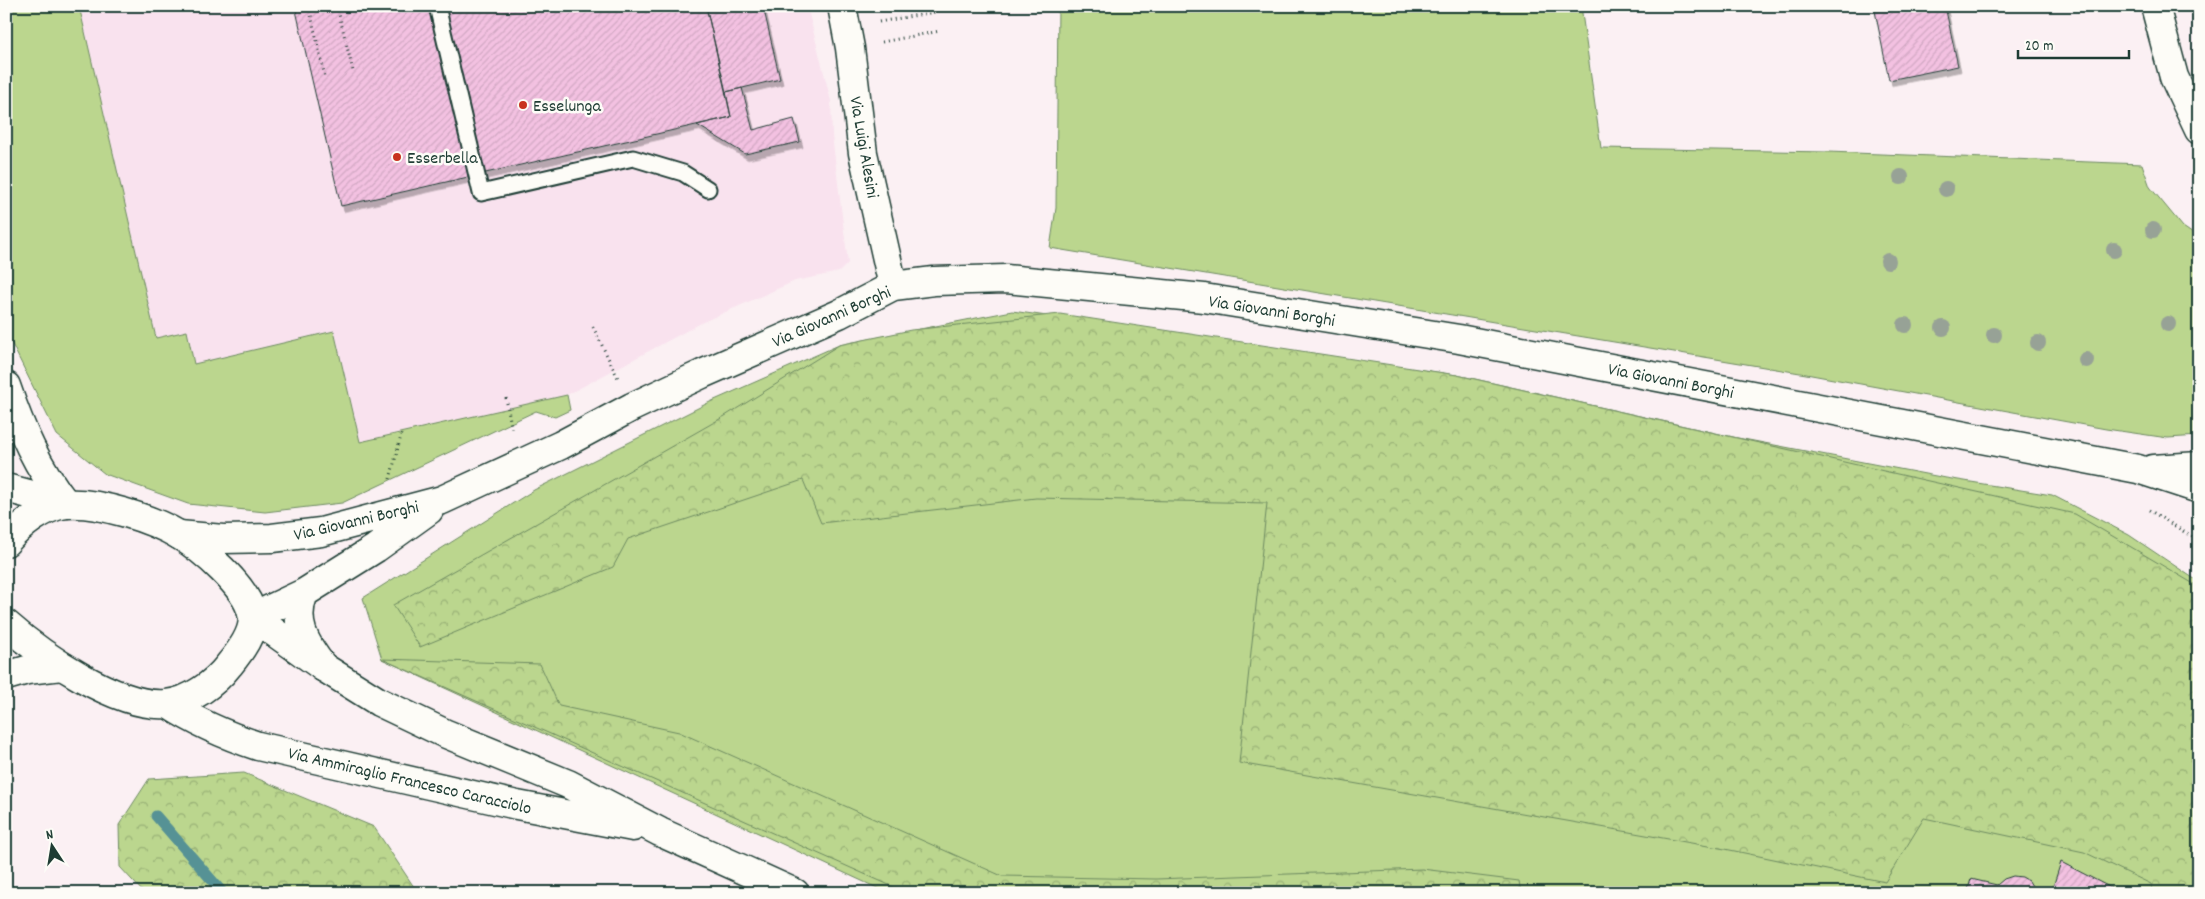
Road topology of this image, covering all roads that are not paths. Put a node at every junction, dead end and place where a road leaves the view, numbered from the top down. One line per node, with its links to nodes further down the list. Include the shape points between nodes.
1 (438, 6): 5 (lane, via 481,194 633,158 682,173)
2 (842, 6): 6 (main road, Via Luigi Alesini, via 862,153)
3 (2155, 6): 4 (main road, via 2174,77)
4 (2199, 130)
5 (708, 189)
6 (893, 286): 9 (main road, Via Giovanni Borghi, via 1006,279 1204,298 1459,339); 12 (main road, Via Giovanni Borghi, via 839,314 632,407 561,445)
7 (6, 386): 13 (main road, via 34,458)
8 (2199, 466): 9 (main road, Via Giovanni Borghi)
9 (2138, 470): 11 (main road, Via Giovanni Borghi)
10 (6, 488): 13 (main road)
11 (2199, 489)
12 (442, 500): 14 (main road, Via Giovanni Borghi, via 321,532 272,538); 16 (main road, Via Giovanni Borghi)
13 (66, 504): 14 (main road, via 142,519); 15 (main road, via 27,522)
14 (179, 535): 17 (main road, via 224,572 242,592)
15 (6, 542)
16 (304, 593): 17 (main road, Via Giovanni Borghi); 20 (main road, Via Ammiraglio Francesco Caracciolo, via 299,606 299,622 307,644)
17 (253, 617): 20 (main road, Via Ammiraglio Francesco Caracciolo); 22 (main road, via 238,653 220,676 189,697)
18 (6, 624): 19 (main road)
19 (62, 666): 21 (main road); 22 (main road, via 136,700)
20 (323, 667): 23 (main road, Via Ammiraglio Francesco Caracciolo, via 379,702 444,733 568,784)
21 (6, 676)
22 (168, 704): 23 (main road, Via Ammiraglio Francesco Caracciolo, via 194,721 258,746 517,805)
23 (660, 832): 24 (main road, Via Ammiraglio Francesco Caracciolo)
24 (795, 893)

